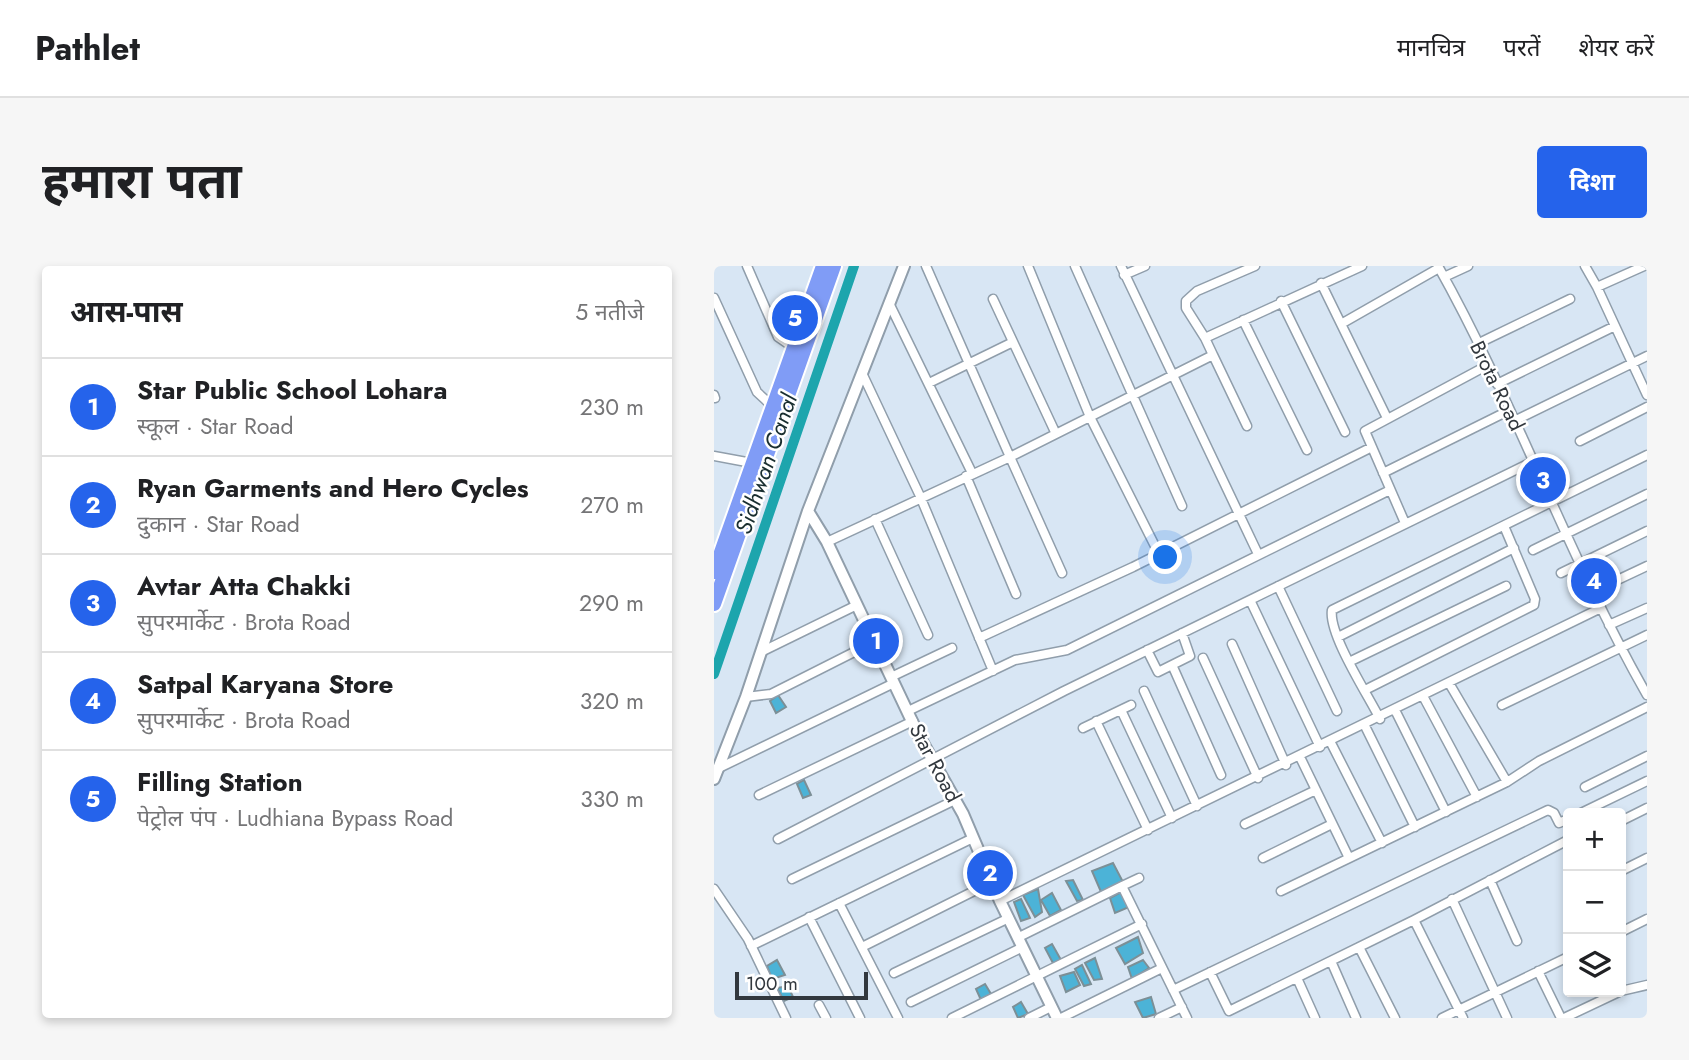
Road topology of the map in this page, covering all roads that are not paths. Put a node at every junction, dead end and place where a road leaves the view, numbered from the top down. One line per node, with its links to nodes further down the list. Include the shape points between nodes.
1 (747, 266): 30 (street, via 778,337)
2 (823, 266): 30 (highway)
3 (834, 266): 88 (highway)
4 (905, 266): 23 (street)
5 (926, 266): 33 (street)
6 (1028, 266): 45 (street)
7 (1075, 266): 41 (street)
8 (1145, 266): 15 (street)
9 (1255, 266): 27 (street, via 1197,291 1186,301)
10 (1362, 266): 17 (street)
11 (1468, 266): 16 (street)
12 (1585, 266): 18 (street)
13 (1644, 266): 18 (street)
14 (1438, 267): 16 (street, Brota Road); 25 (street)
15 (1122, 270): 37 (street)
16 (1444, 277): 29 (street, Brota Road)
17 (1321, 282): 22 (street); 25 (street)
18 (1597, 287): 26 (street)
19 (714, 298): 42 (street, via 757,392)
20 (993, 299): 28 (street)
21 (1570, 299): 29 (street)
22 (1281, 301): 24 (street); 49 (street)
23 (889, 303): 36 (street); 38 (street)
24 (1243, 320): 27 (street); 53 (street)
25 (1341, 324): 46 (street)
26 (1613, 327): 34 (street); 39 (street)
27 (1205, 338): 31 (street)
28 (1013, 342): 33 (street); 50 (street)
29 (1477, 344): 35 (street, Brota Road)
30 (794, 348): 42 (highway)
31 (1213, 355): 37 (street); 48 (street)
32 (1647, 356): 34 (street)
33 (970, 363): 38 (street); 56 (street)
34 (1632, 364): 40 (street); 47 (street)
35 (1488, 365): 39 (street, Brota Road); 46 (street)
36 (861, 371): 63 (street); 66 (street)
37 (1172, 376): 41 (street); 67 (street)
38 (929, 383): 60 (street)
39 (1497, 384): 44 (street, Brota Road)
40 (1647, 395)
41 (1133, 396): 45 (street); 65 (street)
42 (773, 407): 58 (highway)
43 (1647, 407): 51 (street)
44 (1510, 410): 47 (street, Brota Road); 59 (street)
45 (1090, 417): 50 (street); 76 (street)
46 (1387, 418): 52 (street, via 1365,431)
47 (1514, 422): 57 (street, Brota Road)
48 (1247, 426)
49 (1345, 432)
50 (1056, 434): 56 (street)
51 (1580, 441)
52 (1370, 448): 59 (street); 67 (street)
53 (1307, 450)
54 (1647, 455): 64 (street)
55 (714, 456): 58 (street)
56 (1010, 457): 60 (street); 81 (street)
57 (1534, 461): 64 (street, Brota Road); 69 (street)
58 (752, 463): 80 (highway)
59 (1383, 473): 61 (street)
60 (969, 474): 63 (street); 86 (street)
61 (1390, 490): 69 (street); 77 (street)
62 (1647, 494): 72 (street)
63 (920, 496): 68 (street); 97 (street)
64 (1552, 501): 70 (street); 72 (street, Brota Road)
65 (1182, 506)
66 (808, 512): 73 (street, Star Road); 103 (street)
67 (1239, 514): 76 (street); 77 (street)
68 (875, 519): 73 (street); 94 (street)
69 (1405, 523): 83 (street)
70 (1504, 526): 74 (street); 96 (street, via 1341,603 1332,610 1331,619)
71 (1647, 531): 78 (street)
72 (1566, 533): 75 (street); 78 (street, Brota Road)
73 (827, 541): 89 (street, Star Road)
74 (1514, 548): 96 (street); 110 (street, via 1534,605)
75 (1533, 550)
76 (1159, 554): 97 (street)
77 (1258, 554): 107 (street, via 1067,650 1029,655)
78 (1580, 564): 82 (street); 85 (street, Brota Road)
79 (1647, 566): 85 (street)
80 (714, 572)
81 (1062, 573)
82 (1561, 573)
83 (1278, 586): 87 (street); 120 (street)
84 (1506, 586): 105 (street)
85 (1594, 591): 90 (street, Brota Road)
86 (1016, 594)
87 (1250, 600): 93 (street); 127 (street)
88 (714, 604)
89 (857, 605): 98 (street, Star Road); 103 (street)
90 (1601, 608): 92 (street, Brota Road); 109 (street)
91 (1647, 608): 92 (street)
92 (1609, 625): 101 (street, Brota Road)
93 (1182, 633): 102 (street); 106 (street, via 1190,656)
94 (928, 635)
95 (1647, 635): 101 (street)
96 (1338, 636): 105 (street)
97 (979, 638): 107 (street)
98 (874, 642): 108 (street, Star Road); 114 (street, via 771,694)
99 (1232, 644): 131 (street)
100 (952, 648): 108 (street)
101 (1620, 648): 112 (street, Brota Road); 116 (street)
102 (1147, 650): 106 (street, via 1158,672); 130 (street)
103 (761, 652): 114 (street)
104 (1203, 658): 134 (street)
105 (1351, 662): 110 (street)
106 (1173, 667): 133 (street)
107 (993, 671): 121 (street)
108 (893, 680): 121 (street, Star Road); 132 (street)
109 (1449, 684): 113 (street); 136 (street)
110 (1366, 690): 122 (street)
111 (1144, 691): 142 (street)
112 (1647, 695)
113 (1423, 696): 119 (street); 140 (street)
114 (746, 697): 132 (street)
115 (1130, 705): 118 (street)
116 (1502, 705)
117 (1647, 707): 136 (street)
118 (1121, 710): 123 (street); 146 (street)
119 (1395, 710): 122 (street); 145 (street)
120 (1337, 711)
121 (910, 716): 130 (street, Star Road); 139 (street)
122 (1380, 719): 124 (street)
123 (1096, 722): 125 (street); 152 (street)
124 (1365, 726): 126 (street); 151 (street)
125 (1083, 728)
126 (1330, 741): 127 (street); 155 (street)
127 (1320, 747): 129 (street)
128 (1647, 756): 137 (street)
129 (1300, 757): 131 (street); 138 (street)
130 (933, 761): 141 (street, Star Road); 154 (street)
131 (1286, 765): 134 (street)
132 (717, 773)
133 (1221, 775)
134 (1258, 778): 142 (street)
135 (1647, 781): 143 (street)
136 (1507, 782): 140 (street)
137 (1585, 787)
138 (1316, 790): 149 (street); 150 (street)
139 (759, 795)
140 (1476, 797): 145 (street)
141 (955, 800): 153 (street, Star Road); 161 (street)
142 (1197, 806): 146 (street)
143 (1591, 808)
144 (1647, 808): 147 (street)
145 (1446, 812): 151 (street)
146 (1172, 818): 152 (street)
147 (1626, 818)
148 (1563, 821): 186 (street, via 1559,823 1548,810)
149 (1245, 824)
150 (1332, 824): 157 (street); 158 (street)
151 (1415, 827): 155 (street)
152 (1148, 830): 169 (street)
153 (973, 838): 164 (street, Star Road); 170 (street)
154 (778, 839)
155 (1382, 843): 158 (street)
156 (1563, 843): 163 (street)
157 (1263, 858)
158 (1349, 858): 167 (street)
159 (1647, 858): 160 (street)
160 (1626, 868)
161 (792, 878)
162 (1139, 878): 165 (street)
163 (1490, 880): 168 (street); 177 (street)
164 (992, 882): 169 (street, Star Road); 180 (street)
165 (1122, 886): 175 (street); 178 (street)
166 (714, 889): 179 (street)
167 (1281, 891)
168 (1452, 899): 174 (street); 193 (street)
169 (1000, 901): 172 (street, Star Road)
170 (839, 903): 171 (street); 180 (street)
171 (810, 917): 179 (street); 203 (street)
172 (1009, 918): 178 (street, Star Road); 187 (street)
173 (1647, 919): 176 (street)
174 (1415, 920): 181 (street); 199 (street)
175 (1142, 924): 184 (street); 188 (street)
176 (1626, 930)
177 (1517, 941)
178 (1021, 942): 188 (street, Star Road); 195 (street)
179 (751, 946): 201 (street)
180 (862, 947): 204 (street)
181 (1359, 947): 183 (street); 211 (street)
182 (1563, 959): 185 (street)
183 (1331, 961): 189 (street); 210 (street)
184 (1162, 968): 191 (street); 198 (street)
185 (1538, 971): 193 (street); 214 (street)
186 (1209, 972): 191 (street); 200 (street)
187 (894, 973)
188 (1037, 976): 198 (street, Star Road); 205 (street)
189 (1297, 978): 200 (street); 209 (street)
190 (1647, 985): 192 (street)
191 (1173, 990): 197 (street)
192 (1626, 990)
193 (1494, 992): 199 (street); 213 (street)
194 (1607, 997): 214 (street)
195 (911, 1002)
196 (819, 1005): 202 (street)
197 (1182, 1007): 207 (street); 208 (street)
198 (1056, 1014): 206 (street)
199 (1461, 1014): 212 (street)
200 (1230, 1015)
201 (786, 1018)
202 (826, 1018)
203 (860, 1018)
204 (898, 1018)
205 (952, 1018)
206 (1029, 1018)
207 (1159, 1018)
208 (1187, 1018)
209 (1315, 1018)
210 (1356, 1018)
211 (1395, 1018)
212 (1442, 1018)
213 (1507, 1018)
214 (1562, 1018)

